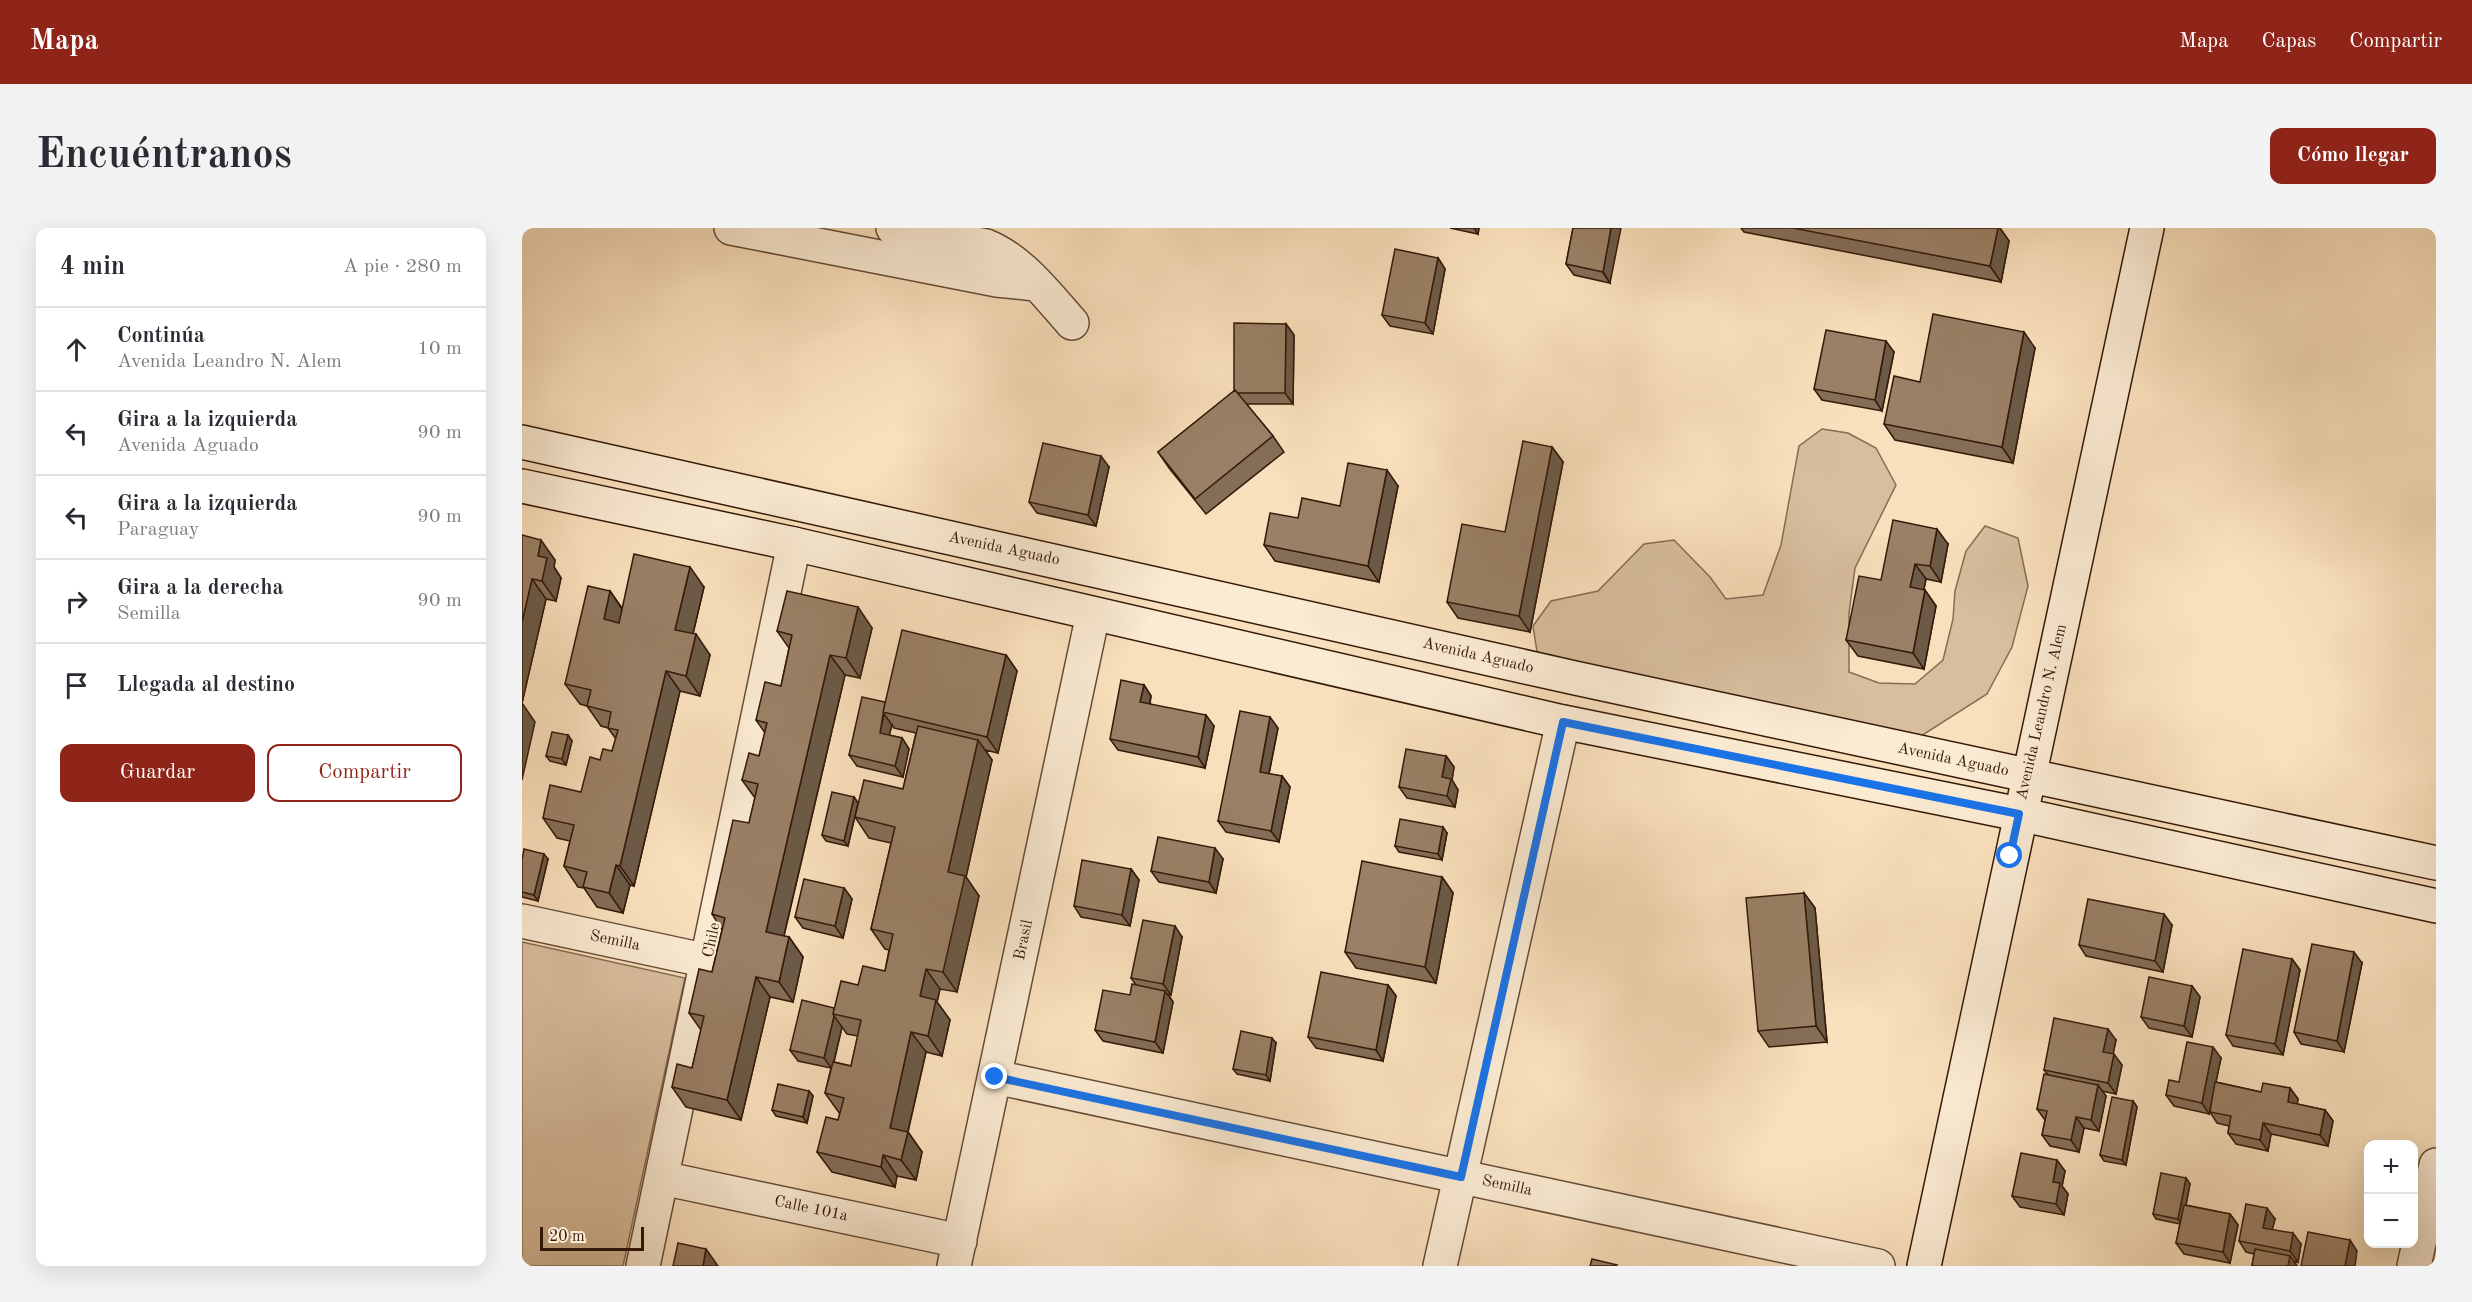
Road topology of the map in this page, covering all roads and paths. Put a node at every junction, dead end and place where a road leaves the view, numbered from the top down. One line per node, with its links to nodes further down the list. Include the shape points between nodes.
1 (731, 228): 4 (main road)
2 (893, 228): 4 (main road, via 986,246 999,252)
3 (2147, 228): 11 (main road, Avenida Leandro N. Alem)
4 (1035, 284): 5 (main road)
5 (1072, 323)
6 (522, 442): 11 (main road, Avenida Aguado)
7 (522, 486): 8 (main road)
8 (794, 544): 9 (main road); 16 (main road, Chile)
9 (1093, 614): 10 (main road); 17 (main road, Brasil)
10 (1563, 722): 12 (main road); 19 (main road)
11 (2029, 776): 12 (main road, Avenida Leandro N. Alem); 13 (main road, Avenida Aguado)
12 (2019, 814): 14 (main road); 25 (main road, Avenida Leandro N. Alem)
13 (2436, 863)
14 (2436, 906)
15 (522, 921): 16 (main road, Semilla)
16 (708, 961): 20 (main road, Chile)
17 (995, 1077): 19 (main road, Semilla); 21 (main road, Brasil)
18 (2436, 1165): 26 (main road)
19 (1461, 1177): 23 (main road); 24 (main road, Semilla)
20 (662, 1178): 21 (main road, Calle 101a); 22 (main road, Chile)
21 (957, 1254)
22 (643, 1266)
23 (1440, 1266)
24 (1878, 1266)
25 (1924, 1266)
26 (2414, 1266)

